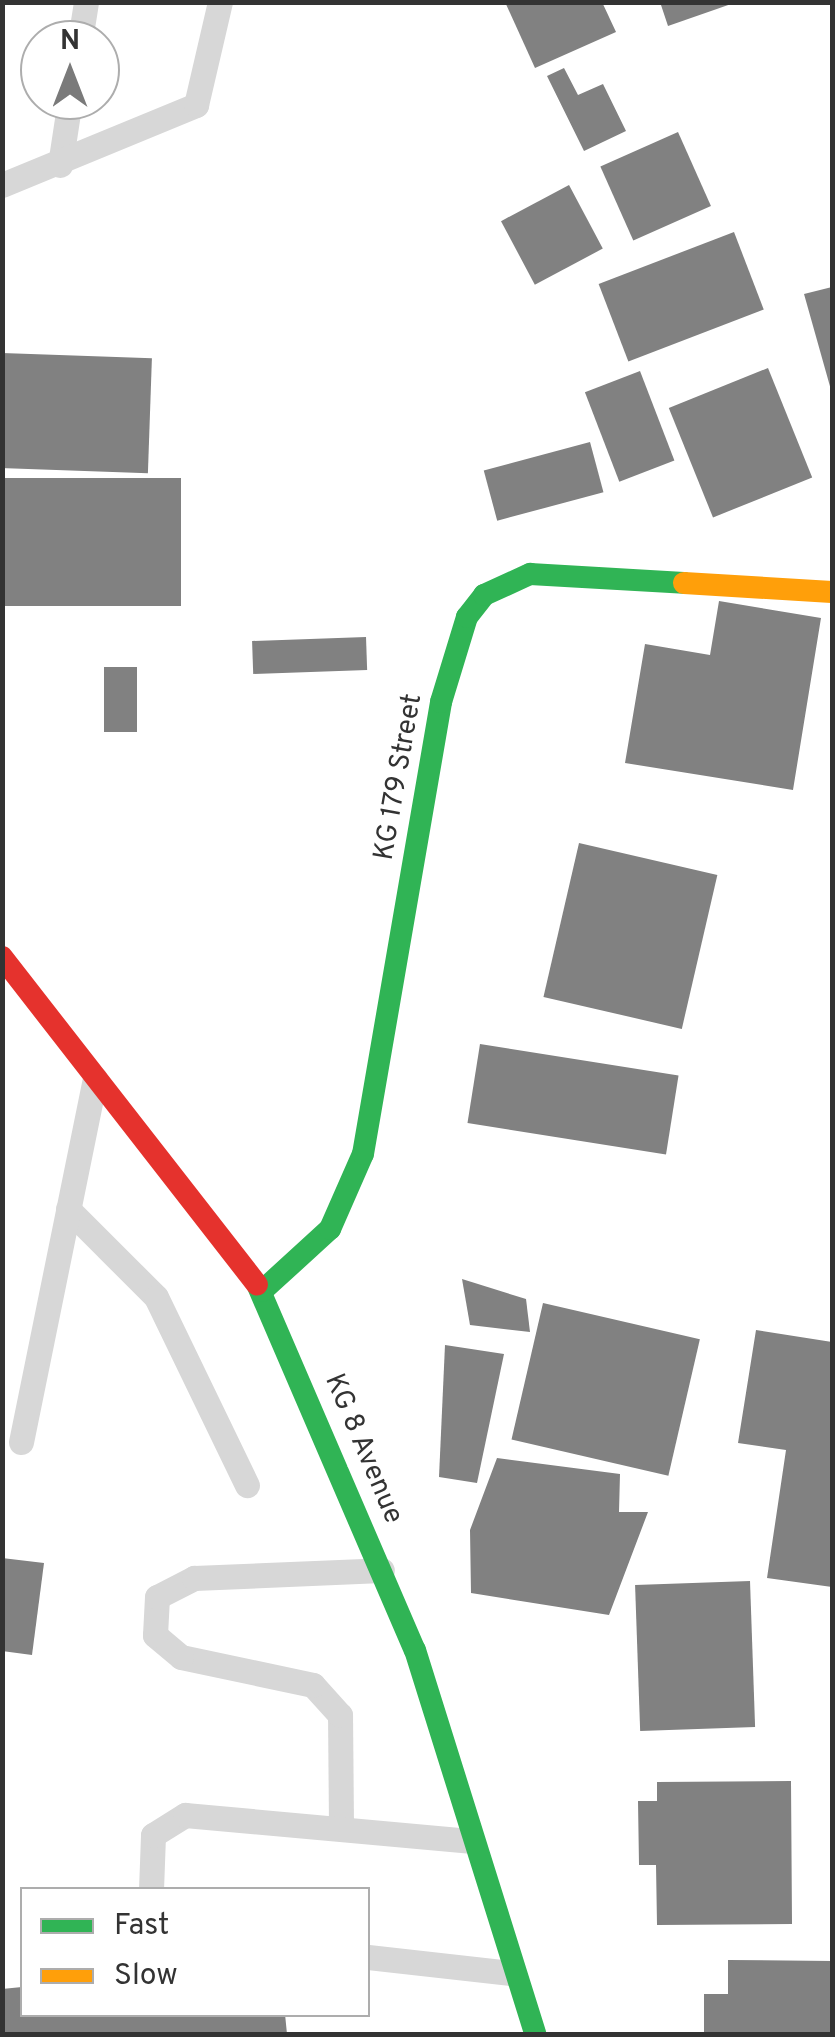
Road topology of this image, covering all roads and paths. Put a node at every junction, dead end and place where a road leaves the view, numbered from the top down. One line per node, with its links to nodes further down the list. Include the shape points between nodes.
1 (220, 2): 3 (lane, via 196,105)
2 (67, 120): 3 (lane)
3 (60, 165): 4 (lane)
4 (2, 185)
5 (832, 592): 9 (street, KG 179 Street, via 530,574 484,595 466,617 441,702 364,1154 330,1229)
6 (2, 957): 7 (street, KG 8 Avenue)
7 (95, 1078): 8 (lane); 9 (street, KG 8 Avenue)
8 (68, 1209): 10 (lane); 11 (lane, via 156,1297)
9 (262, 1291): 12 (street, KG 8 Avenue)
10 (21, 1442)
11 (246, 1485)
12 (382, 1570): 13 (lane, via 194,1578 157,1597 155,1635 181,1657 313,1685 340,1715); 14 (street, KG 8 Avenue)
13 (341, 1826): 14 (lane); 15 (lane, via 185,1815 153,1835)
14 (470, 1841): 17 (street, KG 8 Avenue)
15 (152, 1887)
16 (370, 1957): 17 (lane)
17 (512, 1974): 18 (street, KG 8 Avenue)
18 (535, 2034)

